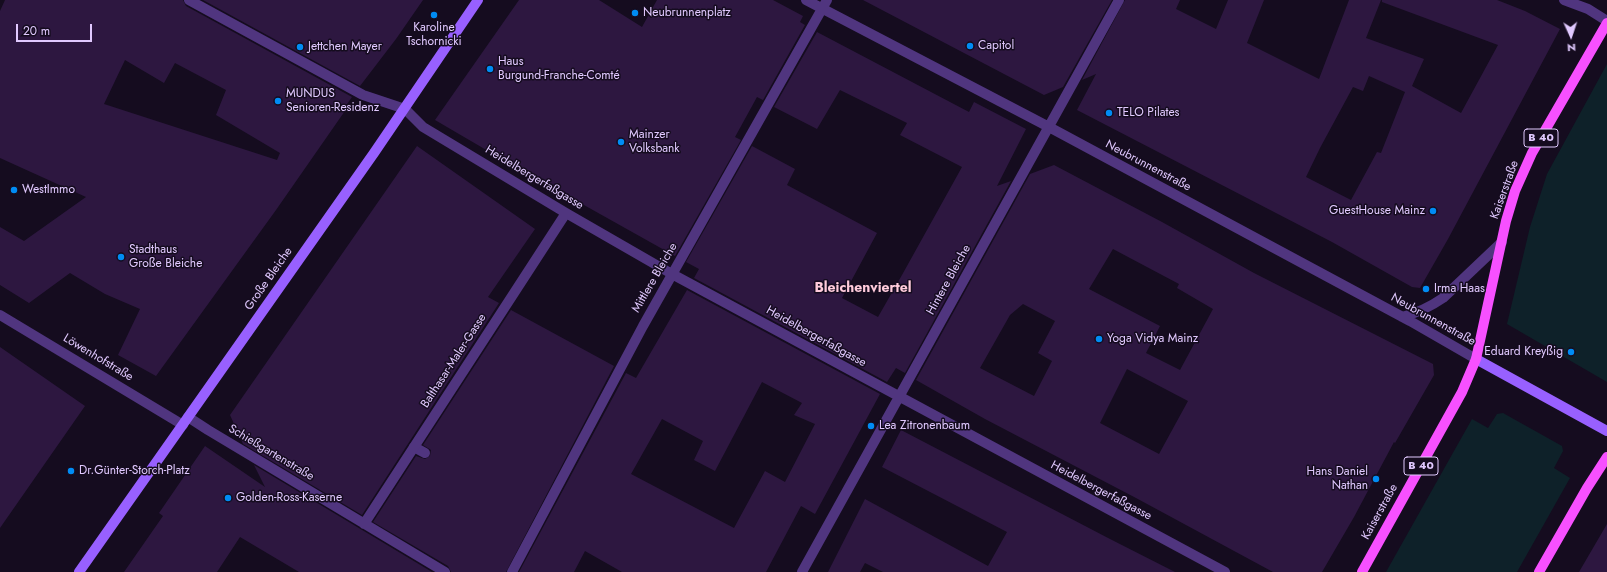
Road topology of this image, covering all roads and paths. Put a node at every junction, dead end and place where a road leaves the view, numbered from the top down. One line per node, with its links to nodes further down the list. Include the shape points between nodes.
1 (189, 0): 8 (street, via 363,95)
2 (478, 0): 8 (main road, Große Bleiche)
3 (806, 0): 6 (street, Neubrunnenstraße)
4 (1119, 0): 9 (street, Hintere Bleiche)
5 (1564, 0): 7 (street, via 1588,9)
6 (824, 5): 9 (street, Neubrunnenstraße); 12 (street, Mittlere Bleiche)
7 (1607, 22): 11 (main road, Kaiserstraße / B 40, via 1532,154 1515,192)
8 (405, 109): 10 (street, Heidelbergerfaßgasse, via 423,127); 17 (main road, Große Bleiche)
9 (1049, 127): 14 (street, Neubrunnenstraße); 16 (street, Hintere Bleiche)
10 (566, 213): 12 (street, Heidelbergerfaßgasse); 19 (street, Balthasar-Maler-Gasse)
11 (1502, 242): 14 (street, via 1443,298); 15 (main road, Kaiserstraße / B 40)
12 (672, 274): 16 (street, Heidelbergerfaßgasse); 25 (street, Mittlere Bleiche)
13 (0, 315): 17 (street, Löwenhofstraße)
14 (1402, 317): 15 (street, Neubrunnenstraße)
15 (1476, 359): 18 (main road); 28 (main road, Kaiserstraße / B 40, via 1458,401)
16 (900, 397): 26 (street, Hintere Bleiche); 27 (street, Heidelbergerfaßgasse)
17 (186, 421): 22 (street, Schießgartenstraße, via 208,430); 23 (main road, Große Bleiche)
18 (1607, 431)
19 (414, 447): 20 (street); 22 (street, Balthasar-Maler-Gasse)
20 (425, 453)
21 (1607, 457): 29 (main road)
22 (364, 524): 24 (street, Schießgartenstraße)
23 (79, 572)
24 (445, 572)
25 (512, 572)
26 (802, 572)
27 (1225, 572)
28 (1362, 572)
29 (1539, 572)

